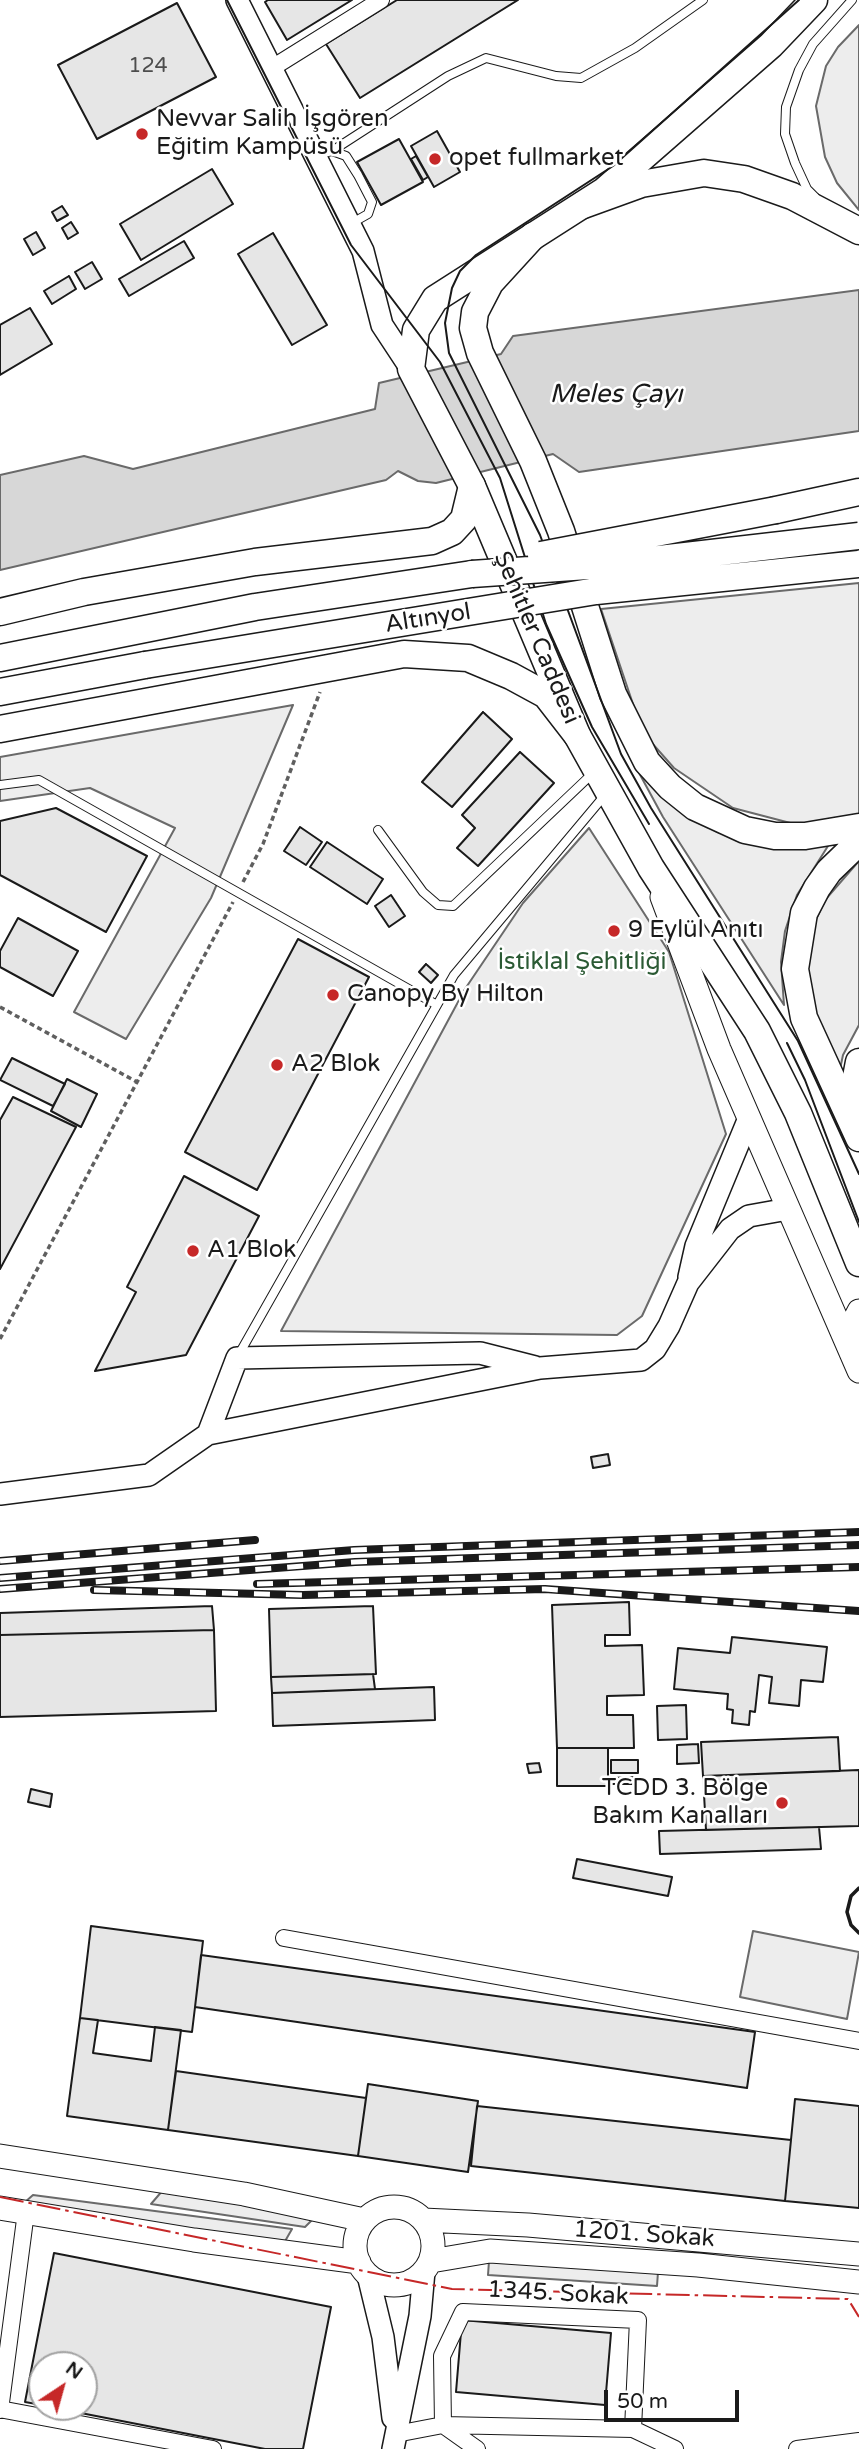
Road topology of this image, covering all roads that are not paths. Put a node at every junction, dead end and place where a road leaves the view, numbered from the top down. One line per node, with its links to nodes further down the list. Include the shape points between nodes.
1 (381, 0): 6 (street)
2 (703, 0): 7 (lane, via 581,79 486,58 448,76)
3 (814, 0): 8 (main road, via 771,45 623,176)
4 (852, 0): 10 (lane, via 813,44 799,70 786,107 785,134 807,189)
5 (244, 3): 6 (street, Şehitler Caddesi)
6 (272, 68): 7 (street, Şehitler Caddesi)
7 (323, 153): 9 (street, Şehitler Caddesi); 9 (lane, via 346,156 372,202 368,214)
8 (583, 205): 10 (main road, via 641,184 704,173 744,179 792,196); 11 (main road)
9 (349, 224): 12 (street, Şehitler Caddesi, via 370,271 382,325)
10 (856, 229)
11 (533, 236): 12 (main road, via 435,299 416,330); 25 (main road, via 490,283 480,299 473,328 480,353 533,461 561,531 613,694 647,762 695,807 745,830 804,836)
12 (411, 369): 13 (main road, Şehitler Caddesi)
13 (472, 486): 18 (main road, via 464,519 452,532 432,541 254,562); 22 (main road, Şehitler Caddesi)
14 (859, 492): 17 (main road, bridge)
15 (859, 536): 17 (main road, Altınyol, bridge, via 616,564)
16 (859, 564): 20 (main road, Altınyol, bridge, via 596,591)
17 (471, 573): 19 (main road, Altınyol, via 157,625)
18 (0, 612)
19 (0, 658)
20 (0, 692)
21 (0, 729): 22 (main road, via 404,654 468,658 546,695)
22 (577, 735): 23 (main road, Şehitler Caddesi)
23 (601, 782): 26 (lane, via 453,906 438,905 423,892); 28 (main road, Şehitler Caddesi); 29 (lane, via 454,975)
24 (0, 785): 29 (lane, via 39,780)
25 (859, 827)
26 (378, 830)
27 (859, 842): 33 (main road, via 836,863 804,913 795,969 804,1018)
28 (651, 868): 31 (main road); 35 (main road, Şehitler Caddesi, via 757,1031 798,1113)
29 (437, 1005): 38 (lane)
30 (859, 1062): 32 (main road, via 853,1093)
31 (749, 1118): 34 (main road); 36 (street, via 696,1246)
32 (859, 1126)
33 (859, 1138)
34 (788, 1209): 36 (street, via 749,1216 730,1229); 39 (main road)
35 (859, 1263)
36 (688, 1283): 40 (street, via 655,1349 641,1360)
37 (859, 1311): 39 (main road, via 848,1332)
38 (237, 1358): 40 (street, via 480,1353); 41 (street)
39 (855, 1363)
40 (540, 1368): 41 (street)
41 (208, 1434): 42 (street, via 149,1475)
42 (0, 1494)
43 (284, 1938): 44 (street)
44 (859, 2041)
45 (0, 2156): 48 (main road, via 244,2193)
46 (0, 2208): 47 (main road)
47 (26, 2211): 52 (main road); 54 (street)
48 (364, 2220): 49 (main road, via 374,2212 400,2207); 52 (main road, via 355,2240)
49 (424, 2220): 50 (main road); 51 (main road, via 433,2239)
50 (859, 2254)
51 (428, 2266): 52 (main road, via 403,2284 378,2282); 53 (main road, 1201. Sokak, via 490,2250 698,2265); 58 (street)
52 (363, 2269): 58 (street, via 383,2337)
53 (857, 2283)
54 (6, 2326): 55 (street)
55 (0, 2410): 60 (street)
56 (443, 2425): 57 (street); 57 (street, 1345. Sokak, via 442,2356 463,2312 638,2320); 58 (street); 61 (street)
57 (633, 2428): 62 (street); 63 (street)
58 (395, 2441)
59 (859, 2441): 64 (street)
60 (213, 2449)
61 (477, 2449)
62 (644, 2449)
63 (675, 2449)
64 (797, 2449)

